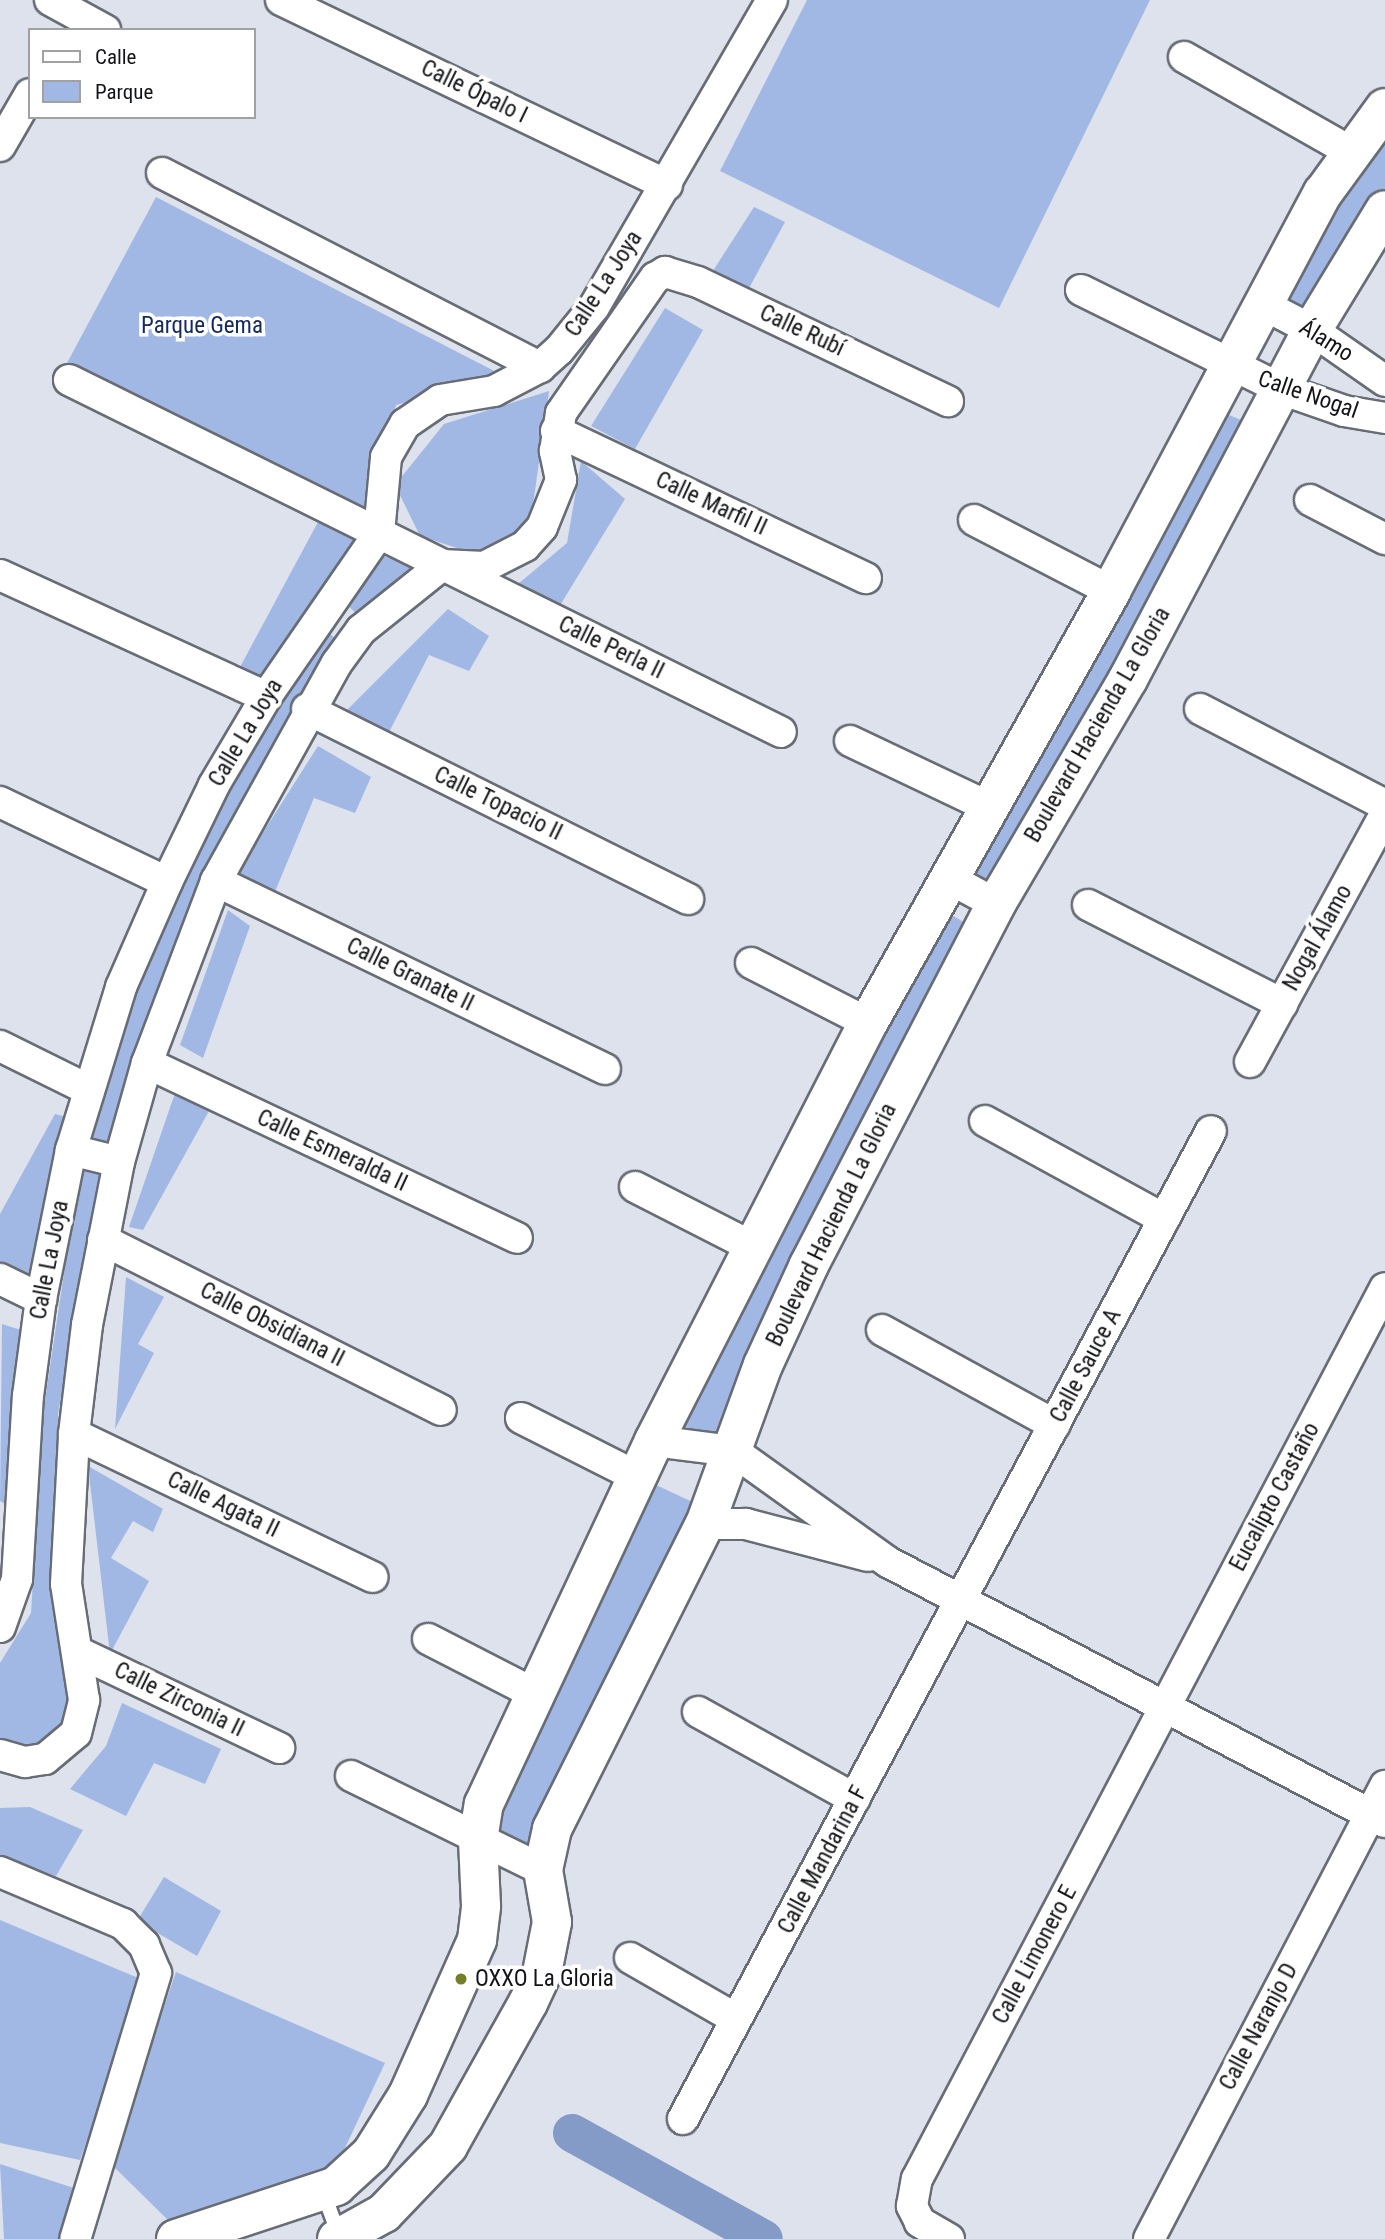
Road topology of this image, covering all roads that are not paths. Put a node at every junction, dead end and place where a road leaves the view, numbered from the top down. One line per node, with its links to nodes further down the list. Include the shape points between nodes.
1 (281, 0): 11 (street, Calle Ópalo I)
2 (770, 1): 11 (street, Calle La Joya)
3 (64, 14): 4 (street)
4 (100, 28)
5 (1184, 57): 9 (street)
6 (28, 97): 8 (street)
7 (1385, 107): 9 (street)
8 (0, 146)
9 (1351, 152): 15 (street, via 1323,193)
10 (162, 173): 17 (street)
11 (667, 185): 17 (street, Calle La Joya, via 594,307)
12 (1385, 211): 16 (street, Boulevard Hacienda La Gloria)
13 (654, 278): 22 (street, Calle Rubí, via 665,272 681,275); 24 (street, Calle La Joya, via 571,395)
14 (1081, 290): 18 (street, Calle Nogal)
15 (1264, 305): 16 (street, Álamo); 18 (street)
16 (1312, 330): 20 (street, Álamo); 21 (street, Boulevard Hacienda La Gloria)
17 (540, 367): 27 (street, Calle La Joya, via 494,391 440,400 405,424 386,457)
18 (1232, 368): 21 (street, Calle Nogal); 32 (street)
19 (69, 380): 27 (street, Calle Perla II)
20 (1385, 381)
21 (1281, 389): 23 (street, Calle Nogal, via 1344,411); 48 (street, Boulevard Hacienda La Gloria, via 1128,679)
22 (948, 401)
23 (1385, 418)
24 (556, 431): 29 (street, Calle La Joya, via 561,480 542,527 525,546 484,567); 31 (street, Calle Marfil II)
25 (1310, 500): 28 (street)
26 (974, 520): 32 (street)
27 (379, 533): 29 (street, Calle Perla II); 33 (street, Calle La Joya)
28 (1385, 539)
29 (442, 565): 34 (street, Calle La Joya); 38 (street, Calle Perla II)
30 (0, 575): 35 (street)
31 (866, 578)
32 (1111, 591): 42 (street)
33 (327, 607): 34 (street); 35 (street, Calle La Joya)
34 (361, 630): 36 (street, Calle La Joya)
35 (266, 696): 46 (street, Calle La Joya, via 214,785)
36 (307, 709): 45 (street, Calle La Joya); 47 (street, Calle Topacio II)
37 (1200, 709): 41 (street)
38 (780, 732)
39 (850, 741): 42 (street)
40 (0, 802): 46 (street)
41 (1385, 805)
42 (990, 808): 44 (street)
43 (1385, 814): 51 (street, Nogal Álamo)
44 (950, 879): 48 (street); 52 (street)
45 (216, 881): 55 (street, Calle La Joya); 56 (street, Calle Granate II)
46 (167, 882): 57 (street, Calle La Joya, via 121,987)
47 (688, 899)
48 (996, 904): 76 (street, Boulevard Hacienda La Gloria, via 809,1265 763,1366)
49 (1088, 905): 51 (street)
50 (751, 963): 52 (street)
51 (1282, 1004): 54 (street, Nogal Álamo)
52 (868, 1023): 66 (street)
53 (0, 1046): 57 (street)
54 (1250, 1062)
55 (147, 1063): 61 (street, Calle La Joya); 64 (street, Calle Esmeralda II)
56 (605, 1069)
57 (87, 1089): 60 (street, Calle La Joya)
58 (985, 1121): 63 (street)
59 (1211, 1130): 63 (street, Calle Sauce A)
60 (71, 1150): 61 (street); 69 (street, Calle La Joya)
61 (119, 1162): 65 (street, Calle La Joya)
62 (635, 1187): 66 (street)
63 (1164, 1219): 73 (street, Calle Sauce A)
64 (517, 1238)
65 (103, 1240): 71 (street, Calle Obsidiana II); 74 (street, Calle La Joya)
66 (751, 1246): 75 (street)
67 (0, 1279): 69 (street)
68 (1385, 1288): 87 (street, Eucalipto Castaño)
69 (41, 1299): 78 (street, Calle La Joya)
70 (882, 1330): 73 (street)
71 (441, 1409)
72 (521, 1418): 77 (street)
73 (1055, 1425): 82 (street, Calle Sauce A)
74 (74, 1434): 81 (street, Calle Agata II); 85 (street, Calle La Joya, via 66,1584)
75 (654, 1441): 76 (street); 77 (street)
76 (733, 1451): 79 (street, Boulevard Hacienda La Gloria); 80 (street)
77 (638, 1477): 86 (street)
78 (10, 1518): 83 (street, Calle La Joya, via 18,1579)
79 (705, 1524): 80 (street, via 746,1524); 96 (street, Boulevard Hacienda La Gloria, via 552,1829)
80 (888, 1562): 82 (street)
81 (373, 1577)
82 (962, 1601): 87 (street); 93 (street, Calle Mandarina F)
83 (0, 1627)
84 (428, 1639): 86 (street)
85 (78, 1652): 89 (street, Calle Zirconia II); 90 (street, Calle La Joya, via 84,1700 76,1733 45,1759 25,1762)
86 (535, 1693): 95 (street, via 484,1804)
87 (1165, 1707): 94 (street); 106 (street, Calle Limonero E, via 917,2179 912,2206 920,2222)
88 (698, 1712): 93 (street)
89 (279, 1748)
90 (0, 1755)
91 (351, 1776): 95 (street)
92 (1385, 1786): 94 (street, Calle Naranjo D)
93 (855, 1799): 99 (street, Calle Mandarina F)
94 (1377, 1819): 107 (street, Calle Naranjo D)
95 (478, 1840): 96 (street); 101 (street, via 481,1906 477,1940 461,1979 408,2095 371,2154 336,2186)
96 (543, 1870): 105 (street, Boulevard Hacienda La Gloria, via 552,1922 542,1973 528,2003 448,2146 384,2213)
97 (0, 1872): 103 (street, via 123,1924 144,1945 156,1973)
98 (630, 1958): 99 (street)
99 (736, 2019): 100 (street, Calle Mandarina F)
100 (683, 2119)
101 (322, 2191): 102 (street); 105 (lane)
102 (233, 2230): 104 (street)
103 (75, 2239)
104 (176, 2239)
105 (339, 2239)
106 (949, 2239)
107 (1149, 2239)

